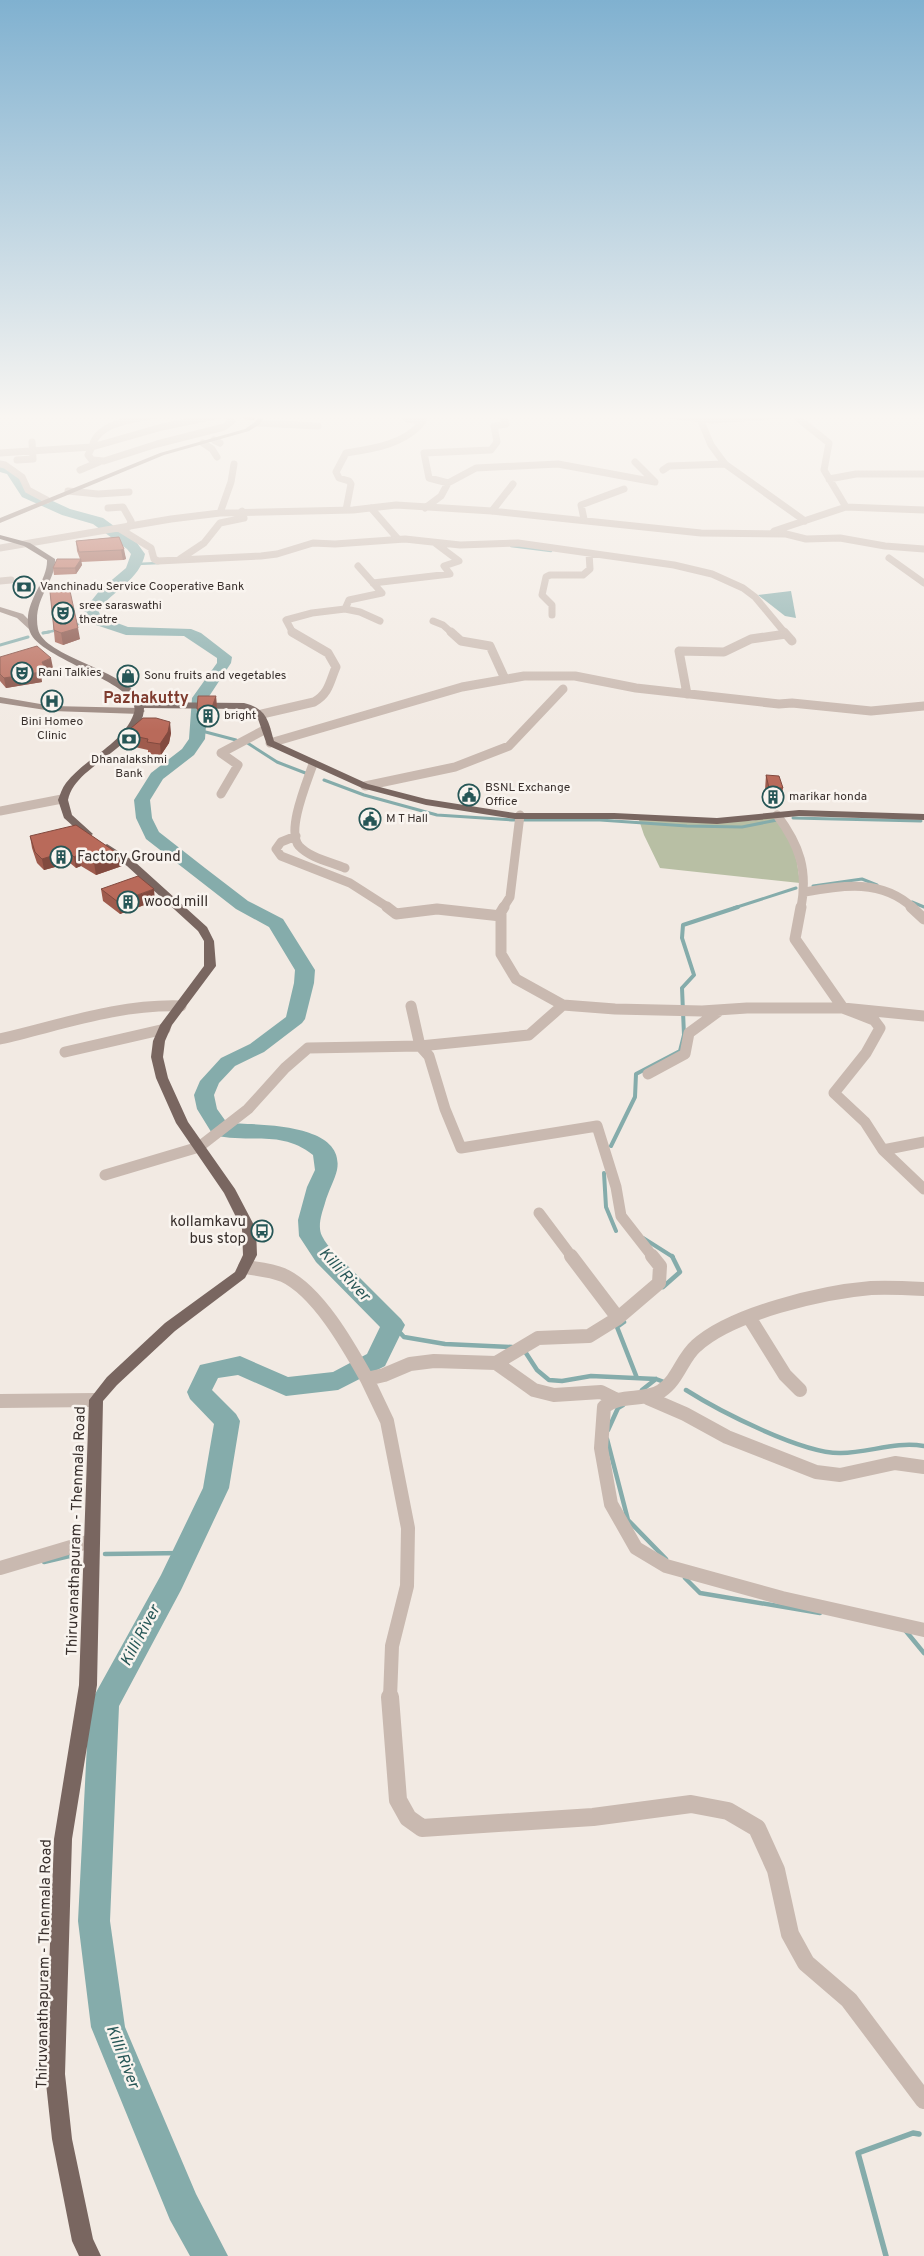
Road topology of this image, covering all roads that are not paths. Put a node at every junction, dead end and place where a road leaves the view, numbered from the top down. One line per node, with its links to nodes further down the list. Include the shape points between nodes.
1 (130, 520): 7 (street)
2 (173, 520): 7 (street)
3 (235, 520): 18 (street, via 220,524 204,543)
4 (382, 520): 11 (street)
5 (595, 520): 9 (street, via 701,533)
6 (805, 521): 9 (street)
7 (129, 527): 8 (street)
8 (119, 529): 13 (street); 18 (street, via 151,548 154,559)
9 (765, 534): 15 (street, via 786,534 806,539 840,538)
10 (0, 537): 13 (main road)
11 (398, 539): 12 (street); 18 (street, via 313,543 261,556)
12 (434, 542): 16 (street, via 518,544); 22 (street, via 459,561 444,566 450,574)
13 (26, 544): 14 (street); 30 (main road, via 44,553 52,565 35,606)
14 (0, 548)
15 (924, 549)
16 (589, 553): 27 (street, via 590,569 583,575 546,577 542,595 552,604); 31 (street, via 674,565 732,582 754,597)
17 (889, 558): 23 (street)
18 (179, 560)
19 (358, 566): 22 (street)
20 (0, 580): 21 (street)
21 (11, 580)
22 (373, 583): 25 (street, via 382,593 349,600)
23 (924, 583): 24 (street, via 919,586)
24 (924, 590)
25 (346, 608): 28 (street); 39 (street, via 312,612 286,620 293,634 328,653 336,667 326,693 314,703)
26 (0, 610): 30 (main road, via 20,616)
27 (552, 615)
28 (380, 621)
29 (433, 621): 33 (street, via 443,625 461,642 490,646)
30 (34, 628): 38 (main road, via 42,643 128,690 138,699)
31 (786, 634): 32 (street); 35 (street, via 751,639 724,652 679,651)
32 (792, 641)
33 (505, 679): 35 (street, via 575,676); 41 (street, via 462,687)
34 (562, 689): 43 (street, via 508,746 455,767)
35 (686, 694): 37 (street, via 871,711)
36 (0, 700): 38 (main road, via 26,707 75,711)
37 (924, 706)
38 (140, 708): 39 (main road, via 244,706); 45 (main road, via 128,732 74,779)
39 (262, 714): 40 (main road)
40 (266, 729): 41 (main road); 44 (street, via 221,753 238,766)
41 (270, 743): 42 (main road)
42 (313, 764): 43 (main road); 50 (street, via 296,820)
43 (365, 786): 48 (main road, via 426,802)
44 (221, 794)
45 (62, 799): 46 (street); 56 (main road, via 62,810 69,820 132,864 203,929 209,941 210,966)
46 (0, 811)
47 (777, 814): 48 (main road, via 717,821); 49 (main road); 52 (street, via 791,832 802,859)
48 (520, 815): 53 (street, via 510,897)
49 (923, 817)
50 (296, 836): 51 (street, via 298,846 307,852); 53 (street, via 277,845 281,856 350,883 396,914 438,909)
51 (345, 868)
52 (805, 892): 54 (street, via 859,884 874,887 907,904); 58 (street, via 795,939)
53 (501, 916): 55 (street, via 501,954 516,979)
54 (924, 919)
55 (563, 1005): 60 (street); 64 (street, via 529,1035)
56 (181, 1006): 62 (main road); 63 (street, via 156,1004 73,1019)
57 (411, 1006): 64 (street)
58 (843, 1008): 59 (street); 61 (street); 69 (street, via 874,1020 880,1028 866,1053 834,1093 865,1122)
59 (721, 1010): 60 (street); 66 (street, via 689,1033 685,1054)
60 (702, 1012)
61 (924, 1016)
62 (165, 1029): 65 (street); 68 (main road, via 159,1041 158,1056 162,1078 182,1123)
63 (0, 1039)
64 (420, 1046): 68 (street, via 308,1048 285,1068 248,1110); 76 (street, via 429,1056 461,1148 597,1126 616,1187 621,1216 660,1266 659,1283)
65 (65, 1052)
66 (648, 1074)
67 (924, 1142): 69 (street)
68 (199, 1147): 70 (street); 73 (main road, via 230,1192 249,1229 250,1255)
69 (883, 1150): 71 (street)
70 (105, 1175)
71 (923, 1187)
72 (539, 1213): 76 (street)
73 (245, 1267): 78 (street, via 283,1275 302,1288 344,1339); 82 (main road, Thiruvanathapuram - Thenmala Road, via 240,1275 170,1327)
74 (924, 1289): 75 (street, via 855,1290 781,1305)
75 (749, 1317): 79 (street, via 785,1375); 80 (street, via 695,1346 663,1390)
76 (618, 1318): 77 (street, via 589,1336 538,1338)
77 (496, 1363): 78 (street, via 434,1361 410,1364); 81 (street, via 534,1390 554,1395 601,1392)
78 (367, 1379): 88 (street, via 387,1421 408,1528 407,1586 392,1646 390,1710 398,1800 408,1818 422,1828 593,1817 691,1804 728,1811 757,1828 776,1870 790,1934 806,1963 849,2000)
79 (800, 1390)
80 (648, 1398): 81 (street); 84 (street, via 727,1437 816,1472 840,1475 895,1463)
81 (615, 1399): 87 (street, via 604,1407 601,1448 611,1504 636,1548 666,1566 782,1598)
82 (96, 1400): 83 (street); 85 (main road, Thiruvanathapuram - Thenmala Road)
83 (0, 1401)
84 (924, 1467)
85 (91, 1541): 86 (street); 89 (main road, Thiruvanathapuram - Thenmala Road, via 88,1685 63,1839 55,2074 62,2139 83,2241)
86 (0, 1568)
87 (924, 1630)
88 (924, 2100)
89 (90, 2256)

